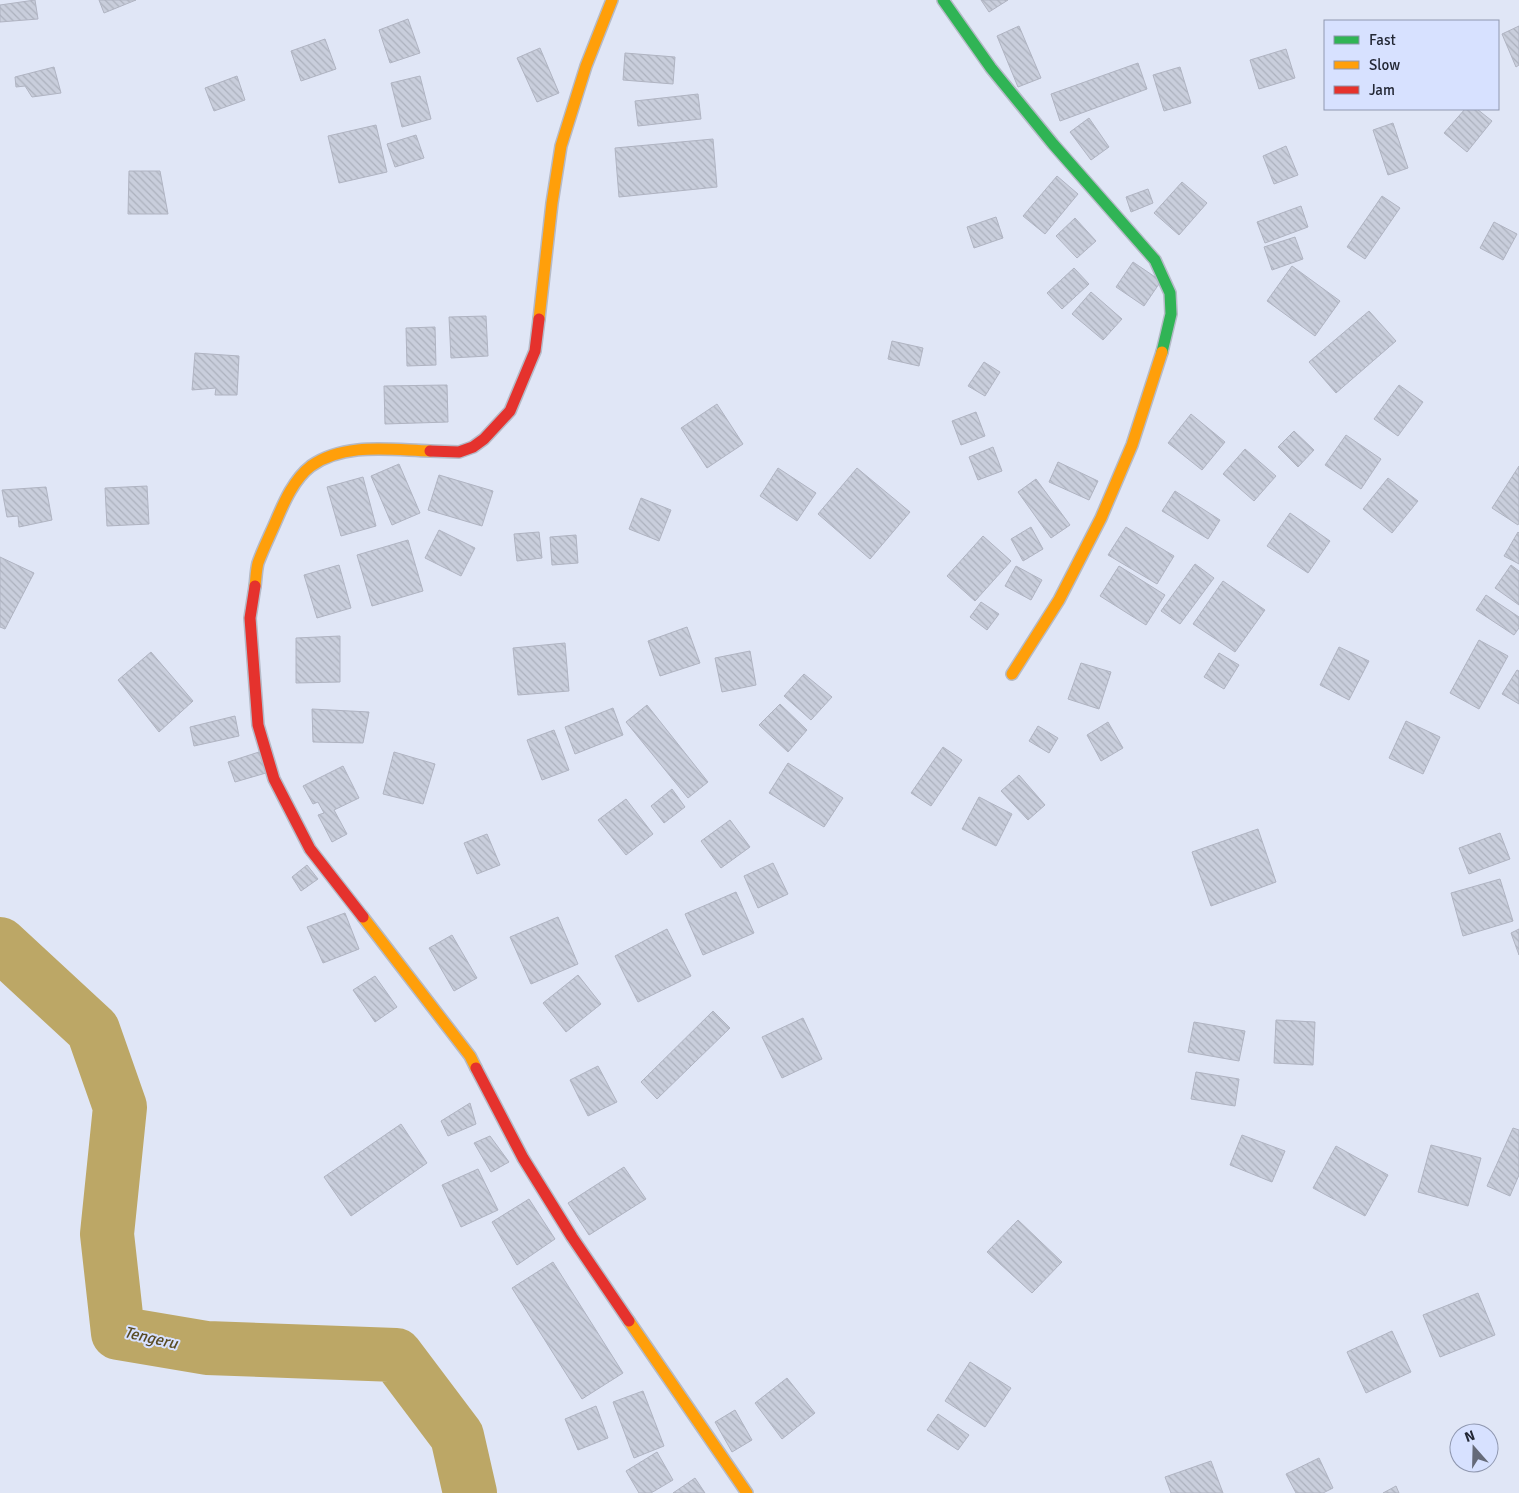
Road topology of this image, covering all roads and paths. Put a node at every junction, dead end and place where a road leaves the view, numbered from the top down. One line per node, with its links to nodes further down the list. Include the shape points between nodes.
1 (612, 0): 4 (street, via 586,66 561,146 535,351 510,411 484,439 460,452 368,449 349,452 330,456 310,467 294,485 258,564 250,618 258,725 274,779 310,849 470,1056 523,1158 572,1237)
2 (943, 0): 3 (street, via 991,68 1046,136 1155,260 1170,293 1171,314 1166,341 1128,454 1101,518 1059,600)
3 (1012, 674)
4 (747, 1493)

